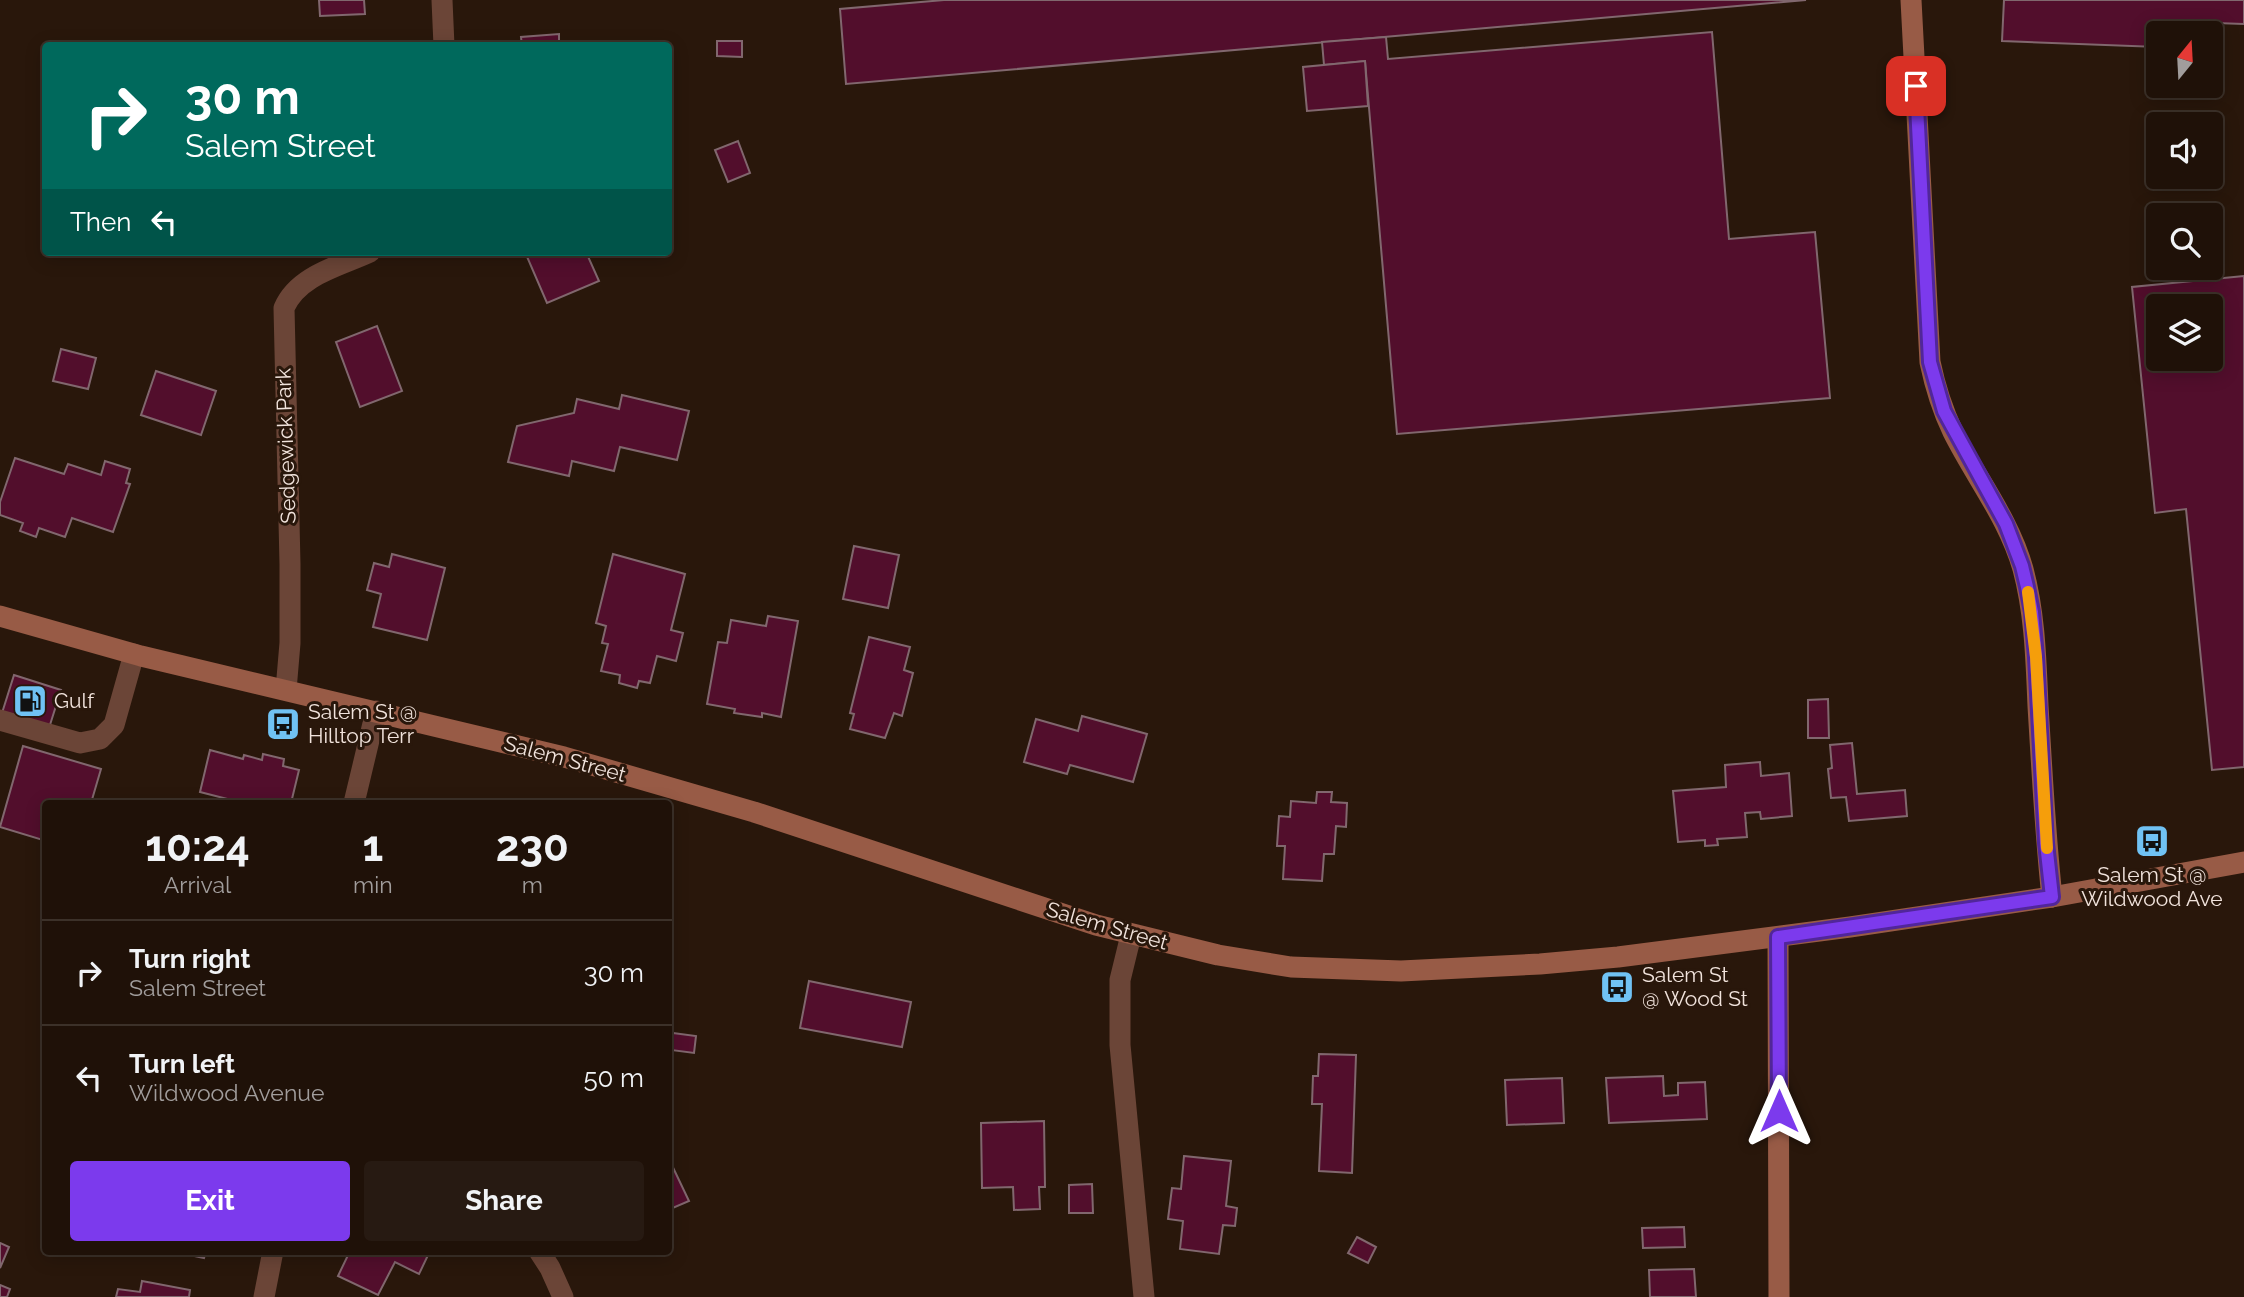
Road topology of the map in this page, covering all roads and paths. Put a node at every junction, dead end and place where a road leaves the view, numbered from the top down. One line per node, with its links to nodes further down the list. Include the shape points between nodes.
1 (442, 0): 3 (street)
2 (1911, 0): 12 (street, via 1930,362 1944,411 2006,524 2027,587)
3 (444, 42)
4 (361, 256): 7 (street, Sedgewick Park, via 303,282 284,308 290,564)
5 (0, 616): 6 (street, Salem Street)
6 (134, 654): 7 (street, Salem Street); 9 (street, via 114,725 100,739 80,743)
7 (286, 690): 8 (street, Salem Street)
8 (376, 711): 10 (street); 13 (street, Salem Street, via 564,757 754,812)
9 (0, 720)
10 (356, 800)
11 (2244, 862): 12 (street, Salem Street)
12 (2052, 897): 14 (street, Salem Street)
13 (1131, 934): 14 (street, Salem Street, via 1291,967 1401,971 1618,957); 19 (street, via 1119,980 1120,1045)
14 (1778, 937): 20 (street)
15 (272, 1255): 17 (street)
16 (542, 1255): 18 (street)
17 (264, 1297)
18 (563, 1297)
19 (1144, 1297)
20 (1779, 1297)

